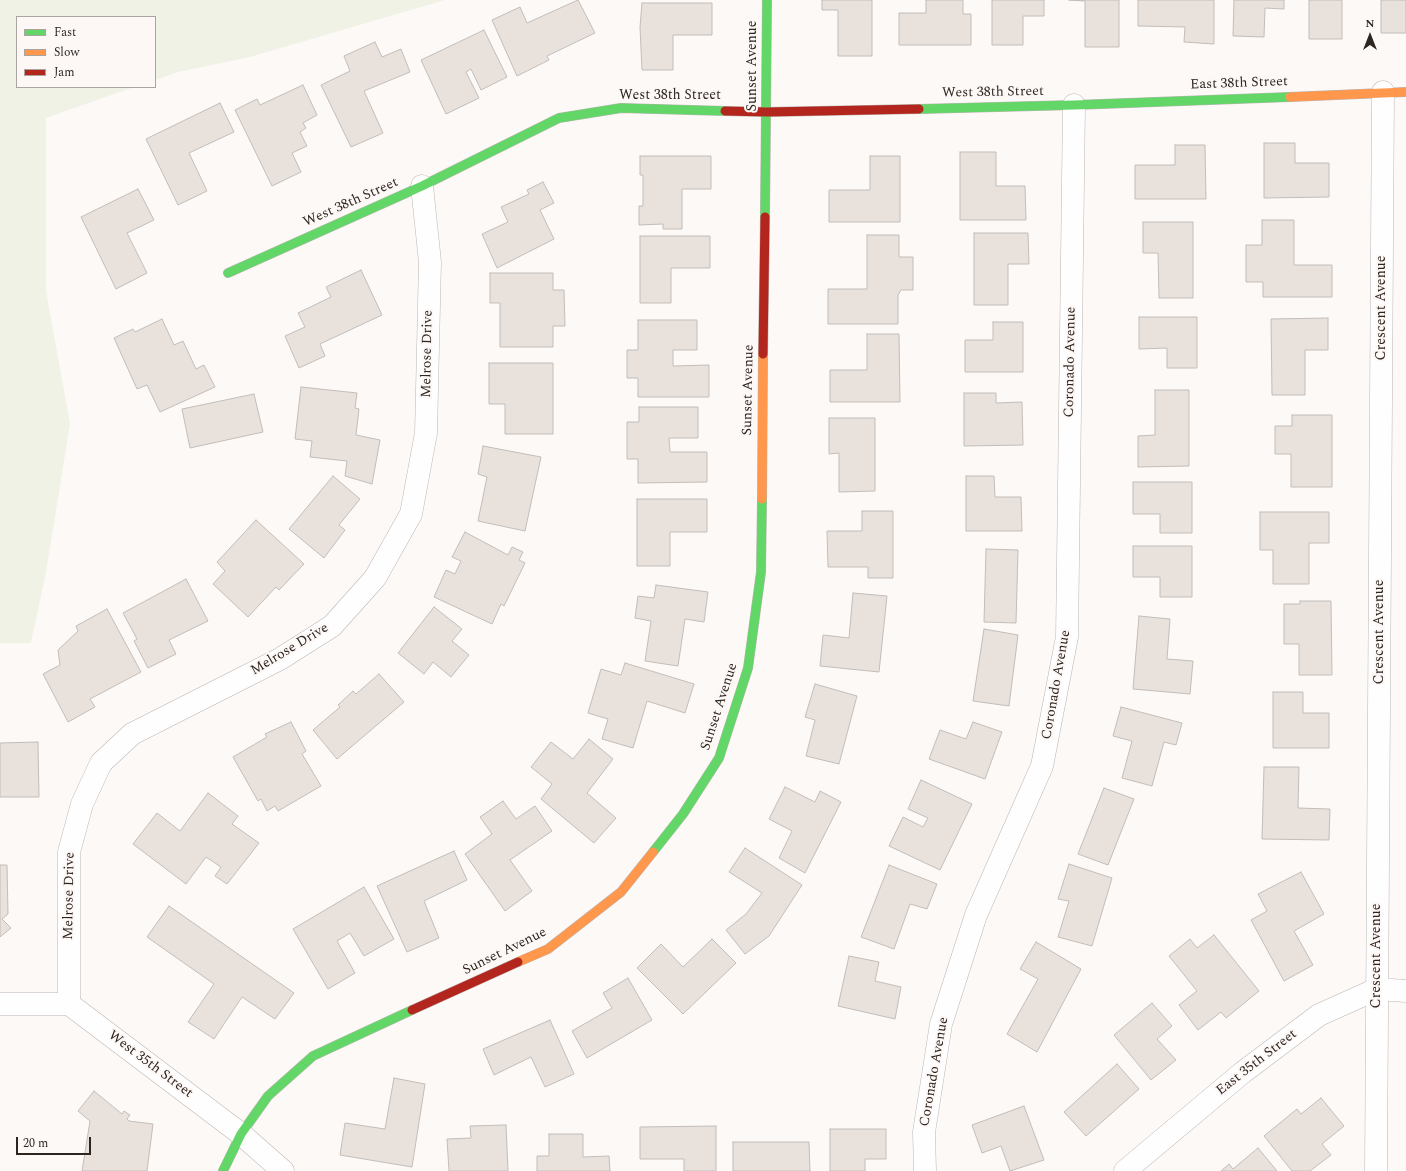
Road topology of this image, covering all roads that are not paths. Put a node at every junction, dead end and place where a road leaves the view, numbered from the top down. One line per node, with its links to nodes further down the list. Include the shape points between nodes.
1 (767, 0): 5 (street, Sunset Avenue)
2 (1383, 92): 3 (street, East 38th Street); 4 (street, East 38th Street); 8 (street, Crescent Avenue)
3 (1406, 92)
4 (1074, 105): 5 (street, West 38th Street); 15 (street, Coronado Avenue, via 1067,637 1042,766 976,915 941,1024 924,1132)
5 (767, 112): 6 (street, West 38th Street, via 621,108 559,118); 12 (street, Sunset Avenue, via 761,572 748,668 719,758 684,814 621,892 548,949 313,1056 268,1096)
6 (422, 186): 7 (street, West 38th Street); 11 (street, Melrose Drive, via 430,262 426,433 411,514 375,578 332,626 280,659 132,734 101,763 82,804 69,852)
7 (228, 273)
8 (1377, 989): 9 (street, East 35th Street); 16 (street, East 35th Street, via 1319,1015 1242,1073); 17 (street, Crescent Avenue)
9 (1406, 991)
10 (0, 1004): 11 (street)
11 (69, 1004): 12 (street, West 35th Street)
12 (241, 1134): 13 (street, Sunset Avenue); 14 (street, West 35th Street)
13 (223, 1171)
14 (283, 1171)
15 (925, 1171)
16 (1125, 1171)
17 (1376, 1171)

